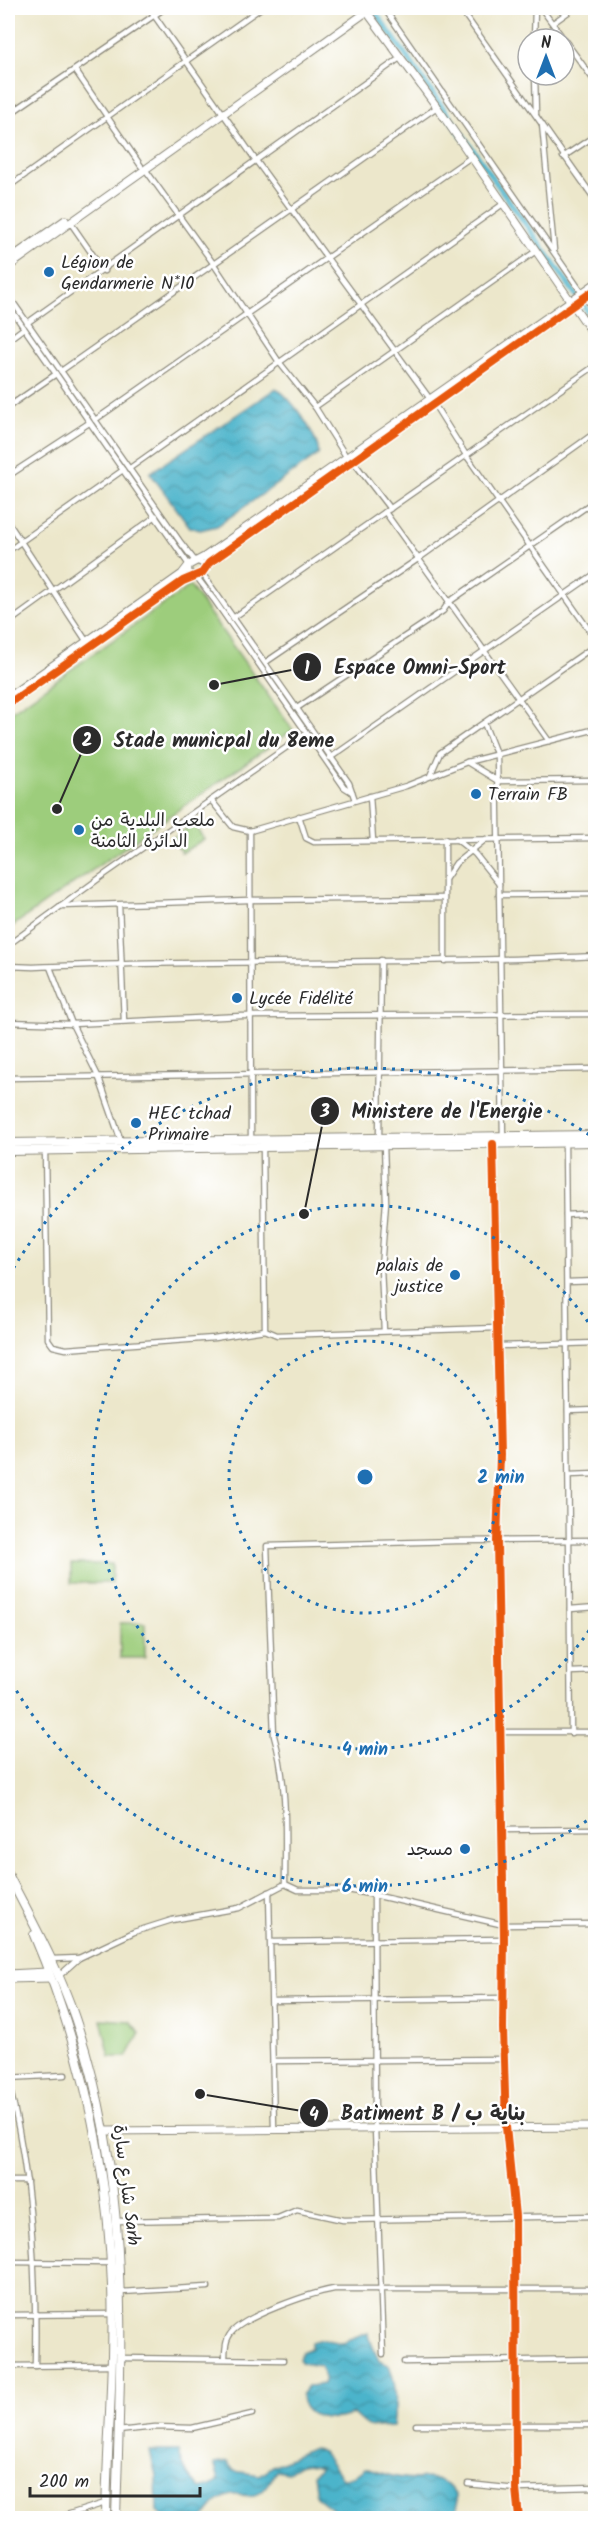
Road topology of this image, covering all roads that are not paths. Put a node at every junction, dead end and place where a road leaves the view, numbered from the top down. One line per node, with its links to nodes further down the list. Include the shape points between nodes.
1 (149, 8): 10 (street)
2 (165, 8): 10 (street)
3 (261, 8): 14 (street)
4 (384, 8): 36 (street)
5 (460, 8): 21 (street)
6 (536, 8): 12 (street)
7 (541, 8): 11 (street)
8 (574, 8): 11 (street)
9 (367, 9): 13 (street); 19 (street)
10 (154, 15): 14 (street); 15 (street)
11 (553, 23): 16 (street)
12 (535, 27)
13 (400, 58): 18 (street); 27 (street)
14 (186, 61): 19 (street); 22 (street)
15 (75, 70): 20 (street); 22 (street)
16 (596, 83)
17 (535, 87): 21 (street)
18 (437, 107): 26 (street); 32 (street)
19 (222, 112): 27 (street); 28 (street)
20 (8, 115)
21 (536, 116): 23 (street)
22 (107, 118): 28 (street); 29 (street)
23 (542, 124): 25 (street); 36 (street)
24 (596, 135): 25 (street)
25 (563, 157): 30 (street)
26 (471, 158): 31 (street); 37 (street)
27 (257, 162): 32 (street); 33 (street)
28 (143, 168): 33 (street); 34 (street); 38 (street)
29 (8, 187)
30 (596, 201)
31 (503, 204): 35 (street); 47 (street)
32 (293, 208): 37 (street); 39 (street)
33 (178, 216): 39 (street); 41 (street)
34 (70, 222): 40 (street); 41 (street)
35 (536, 251): 45 (street); 53 (street)
36 (554, 253): 45 (street)
37 (327, 256): 47 (street); 48 (street)
38 (8, 260)
39 (213, 263): 48 (street); 56 (street)
40 (8, 267)
41 (104, 271): 50 (street)
42 (596, 283): 45 (street)
43 (596, 290): 45 (street)
44 (8, 295): 50 (street)
45 (577, 299): 49 (street); 51 (street); 57 (street)
46 (8, 305): 50 (street)
47 (361, 305): 53 (street); 54 (street)
48 (246, 313): 54 (street); 60 (street)
49 (596, 313)
50 (26, 326): 52 (street); 56 (street)
51 (596, 338)
52 (8, 340)
53 (394, 352): 57 (street); 59 (street)
54 (279, 362): 59 (street); 65 (street)
55 (596, 365): 63 (street)
56 (58, 372): 58 (street); 60 (street); 61 (street)
57 (432, 402): 63 (street); 64 (street)
58 (8, 407)
59 (315, 407): 64 (street)
60 (95, 420): 65 (street)
61 (89, 423): 66 (street); 67 (street)
62 (596, 432): 69 (street)
63 (466, 454): 69 (street); 70 (street)
64 (350, 459): 70 (street); 77 (street); 79 (street)
65 (130, 468): 77 (street)
66 (123, 470): 71 (street); 73 (street)
67 (8, 476)
68 (596, 500): 74 (street)
69 (500, 501): 74 (street); 76 (street)
70 (387, 510): 76 (street); 83 (street)
71 (156, 516): 77 (street); 80 (street)
72 (8, 522): 73 (street)
73 (22, 540): 75 (street); 80 (street)
74 (529, 547): 81 (street); 82 (street)
75 (8, 551)
76 (418, 559): 82 (street); 88 (street)
77 (192, 563): 79 (street, via 189,572); 79 (street, via 202,564); 86 (street)
78 (596, 573): 81 (street)
79 (199, 574): 83 (street); 86 (street, via 183,580); 96 (street)
80 (54, 591): 84 (street); 86 (street)
81 (565, 595): 85 (street); 87 (street)
82 (449, 602): 87 (street); 92 (street, via 443,611)
83 (233, 618): 88 (street)
84 (8, 624)
85 (596, 642): 90 (street)
86 (88, 644): 89 (street); 91 (street)
87 (484, 651): 90 (street); 99 (street)
88 (266, 662): 92 (street)
89 (8, 697)
90 (520, 699): 93 (street); 97 (street)
91 (8, 704)
92 (297, 708): 95 (street)
93 (484, 723): 98 (street); 102 (street, via 440,753)
94 (596, 729): 97 (street)
95 (312, 730): 96 (street); 99 (street)
96 (307, 734): 100 (street); 107 (street)
97 (549, 741): 98 (street)
98 (497, 756): 101 (street); 104 (street)
99 (331, 758): 100 (street); 105 (street)
100 (326, 761): 105 (street)
101 (467, 762): 102 (street); 104 (street)
102 (430, 776): 106 (street)
103 (596, 780): 104 (street)
104 (498, 781): 115 (street)
105 (352, 792): 108 (street)
106 (370, 796): 108 (street); 116 (street)
107 (211, 800): 110 (street, via 233,827); 125 (street)
108 (355, 800): 109 (street)
109 (299, 816): 110 (street); 116 (street, via 305,836 312,842)
110 (250, 831): 123 (street)
111 (596, 838): 115 (street)
112 (444, 839): 113 (street); 116 (street); 118 (street)
113 (456, 839): 114 (street); 117 (street)
114 (486, 839): 115 (street); 117 (street)
115 (499, 839): 119 (street)
116 (373, 841)
117 (470, 850): 118 (street, via 456,863); 119 (street)
118 (445, 883): 122 (street)
119 (499, 884): 121 (street)
120 (596, 894): 121 (street)
121 (500, 896): 131 (street)
122 (445, 898): 123 (street); 130 (street)
123 (249, 900): 124 (street); 129 (street)
124 (119, 905): 125 (street); 132 (street)
125 (61, 906): 126 (street)
126 (8, 945)
127 (596, 956): 131 (street)
128 (381, 960): 129 (street); 130 (street); 138 (street)
129 (250, 961): 132 (street); 137 (street)
130 (445, 961): 131 (street)
131 (500, 961): 136 (street)
132 (121, 964): 134 (street); 139 (street)
133 (8, 966): 134 (street)
134 (50, 967): 141 (street)
135 (596, 1014): 136 (street)
136 (501, 1015): 138 (street); 142 (street)
137 (250, 1016): 138 (street); 139 (street); 145 (street)
138 (381, 1016): 144 (street)
139 (124, 1021): 141 (street)
140 (8, 1022): 141 (street)
141 (72, 1024): 147 (street)
142 (502, 1069): 143 (street); 144 (street); 149 (street)
143 (596, 1069)
144 (380, 1073): 145 (street); 151 (street)
145 (250, 1074): 147 (street); 154 (street)
146 (8, 1078): 147 (street)
147 (99, 1078): 150 (street)
148 (596, 1135): 149 (main road)
149 (503, 1140): 151 (main road); 155 (main road); 156 (main road)
150 (121, 1141): 153 (main road); 154 (main road)
151 (382, 1142): 154 (main road); 156 (main road); 157 (main road); 166 (street, via 386,1202 381,1268)
152 (596, 1142): 155 (main road)
153 (8, 1143)
154 (251, 1143): 157 (main road); 159 (main road)
155 (565, 1143): 161 (street)
156 (492, 1144): 164 (street)
157 (263, 1147): 165 (street)
158 (8, 1150): 159 (main road)
159 (45, 1150): 165 (street, via 48,1339 53,1346 66,1349 188,1341)
160 (596, 1213): 161 (street)
161 (566, 1215): 163 (street)
162 (596, 1281): 163 (street)
163 (567, 1282): 168 (street)
164 (497, 1328): 166 (street); 169 (street)
165 (265, 1330): 166 (street, via 277,1335)
166 (384, 1331)
167 (596, 1343): 168 (street)
168 (567, 1344): 169 (street); 171 (street)
169 (497, 1346): 175 (street)
170 (596, 1410): 171 (street)
171 (568, 1411): 173 (street)
172 (596, 1474): 173 (street)
173 (569, 1475): 176 (street)
174 (596, 1540): 176 (street)
175 (497, 1541): 176 (street); 181 (street); 188 (street, via 267,1546 274,1736 282,1763 285,1800)
176 (570, 1541): 178 (street)
177 (596, 1607): 178 (street)
178 (570, 1608): 180 (street)
179 (596, 1671): 180 (street)
180 (571, 1672): 183 (street)
181 (500, 1732): 183 (street); 185 (street)
182 (596, 1732): 183 (street)
183 (571, 1733)
184 (596, 1829): 185 (street)
185 (501, 1830): 192 (street)
186 (8, 1874): 197 (highway, شارع سارة Sarh)
187 (8, 1881): 199 (highway, شارع سارة Sarh, via 30,1924)
188 (285, 1884): 189 (street); 190 (street, via 298,1890 348,1890)
189 (269, 1892): 195 (street); 196 (street, via 239,1908 172,1920 134,1932)
190 (374, 1895): 192 (street); 194 (street)
191 (596, 1924): 192 (street)
192 (504, 1925): 193 (street)
193 (504, 1938): 194 (street); 202 (street)
194 (374, 1940): 195 (street); 203 (street)
195 (271, 1942): 204 (street)
196 (79, 1958): 197 (street); 200 (street)
197 (52, 1959): 200 (highway, شارع سارة Sarh)
198 (8, 1974): 199 (street)
199 (48, 1975): 201 (street); 223 (highway, شارع سارة Sarh, via 72,2041 90,2110 104,2186)
200 (60, 1976): 214 (highway, شارع سارة Sarh, via 90,2067)
201 (8, 1979)
202 (503, 1998): 203 (street); 205 (street)
203 (374, 2000): 204 (street); 206 (street)
204 (273, 2001): 207 (street)
205 (505, 2059): 206 (street); 210 (street)
206 (374, 2060): 207 (street); 212 (street)
207 (274, 2061): 213 (street)
208 (65, 2075): 209 (street)
209 (8, 2080): 216 (street)
210 (506, 2127): 211 (street); 212 (street); 217 (street)
211 (596, 2127)
212 (375, 2128): 213 (street); 219 (street)
213 (274, 2129): 214 (street)
214 (104, 2131): 220 (highway, شارع سارة Sarh)
215 (8, 2181): 216 (street)
216 (27, 2181): 222 (street)
217 (515, 2216): 218 (street); 219 (street); 225 (street)
218 (596, 2216)
219 (378, 2219): 220 (street, via 343,2220 297,2210 276,2218); 226 (street)
220 (118, 2221): 228 (highway, شارع سارة Sarh)
221 (8, 2262): 222 (street)
222 (34, 2262): 223 (street); 231 (street)
223 (111, 2263): 230 (highway, شارع سارة Sarh)
224 (208, 2287): 228 (street)
225 (514, 2288): 226 (street); 227 (street); 237 (street)
226 (382, 2289): 232 (street); 234 (street, via 348,2287 320,2291 246,2321 229,2334)
227 (596, 2289)
228 (121, 2292): 233 (highway, شارع سارة Sarh)
229 (8, 2314): 231 (street)
230 (112, 2314): 231 (street); 239 (highway, شارع سارة Sarh)
231 (36, 2315): 241 (street)
232 (383, 2354)
233 (121, 2358): 234 (street); 246 (highway, شارع سارة Sarh)
234 (225, 2358): 236 (street)
235 (596, 2359): 237 (street)
236 (283, 2360)
237 (515, 2361): 238 (street); 245 (street)
238 (404, 2362)
239 (111, 2365): 241 (street); 250 (highway, شارع سارة Sarh)
240 (8, 2366): 241 (street)
241 (35, 2366)
242 (252, 2414): 246 (street, via 192,2428)
243 (416, 2425): 245 (street)
244 (596, 2425): 245 (street)
245 (516, 2426): 249 (street)
246 (118, 2431): 253 (highway, شارع سارة Sarh)
247 (468, 2484): 249 (street)
248 (596, 2487): 249 (street)
249 (516, 2488): 254 (street)
250 (106, 2503): 251 (street); 252 (highway, شارع سارة Sarh)
251 (57, 2518)
252 (106, 2518)
253 (116, 2518)
254 (519, 2518)

